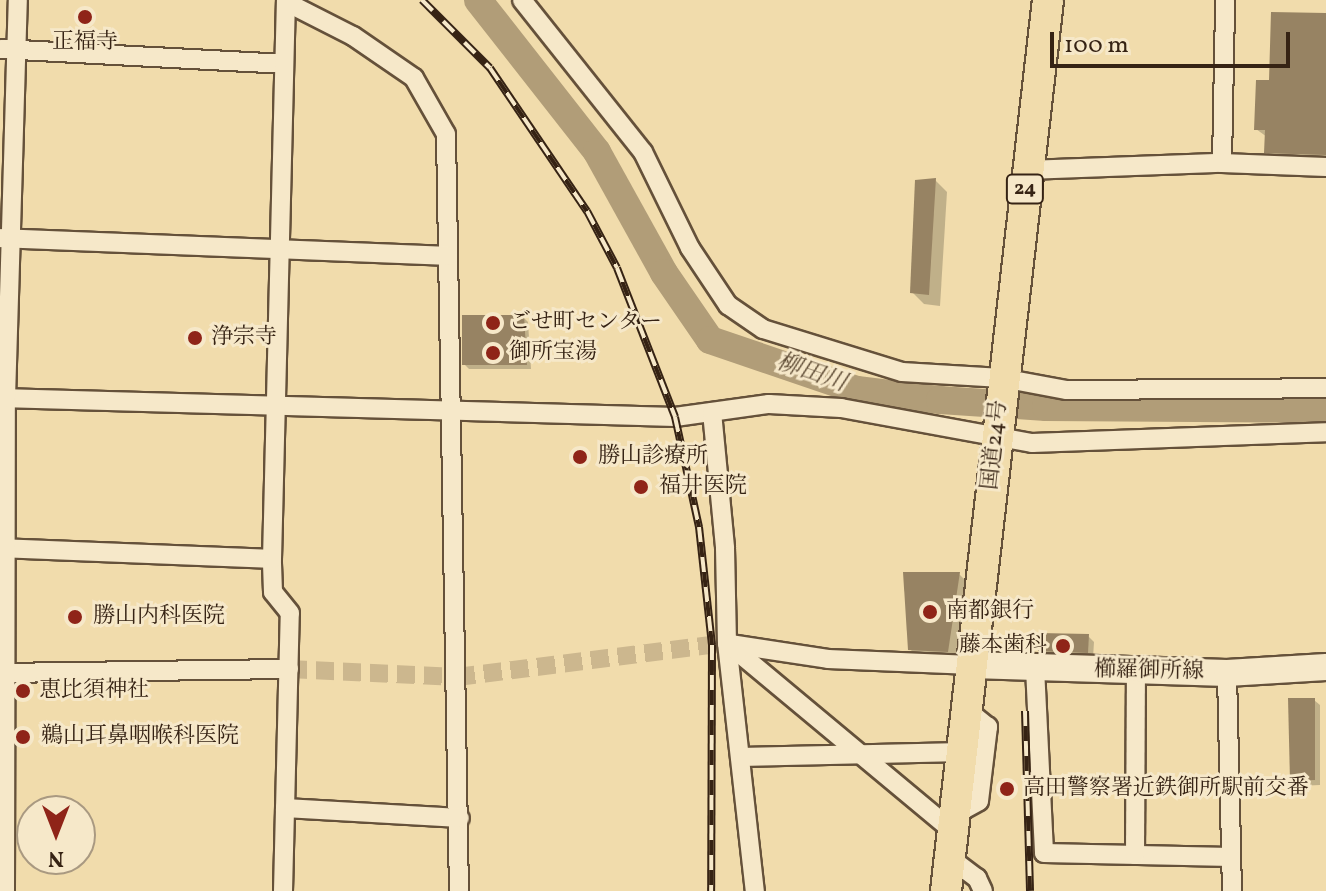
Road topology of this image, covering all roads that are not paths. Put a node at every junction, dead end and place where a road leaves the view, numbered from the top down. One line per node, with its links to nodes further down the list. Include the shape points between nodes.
1 (18, 0): 6 (street)
2 (522, 0): 14 (street, via 643,152 690,248 728,305 763,329 902,372)
3 (1048, 0): 10 (highway, 国道24号 / 24)
4 (1225, 0): 8 (street)
5 (286, 1): 7 (street); 13 (street, via 414,78 438,112 446,134)
6 (8, 50): 7 (street); 11 (street)
7 (284, 64): 12 (street)
8 (1222, 163): 9 (street); 10 (street)
9 (1326, 167)
10 (1027, 170): 14 (highway, 国道24号 / 24)
11 (5, 238): 12 (street); 16 (street)
12 (281, 250): 13 (street); 17 (street)
13 (448, 256): 18 (street)
14 (1002, 384): 15 (street, via 1067,390); 20 (highway, 国道24号 / 24)
15 (1326, 388)
16 (3, 398): 17 (street); 22 (street)
17 (275, 409): 18 (street); 23 (street)
18 (451, 411): 19 (street, via 675,417); 37 (street)
19 (712, 412): 20 (street, via 769,404 841,408); 24 (street, via 725,548)
20 (996, 428): 21 (street, via 1032,443); 25 (highway, 国道24号 / 24)
21 (1326, 432)
22 (3, 548): 23 (street); 30 (street)
23 (272, 559): 28 (street, via 273,592 290,613)
24 (727, 643): 25 (street, via 828,659); 34 (street); 35 (street)
25 (972, 665): 27 (main road, 櫛羅御所線); 32 (highway, 国道24号 / 24)
26 (1326, 667): 31 (main road, 櫛羅御所線)
27 (1035, 668): 29 (main road, 櫛羅御所線); 39 (street, via 1044,853)
28 (289, 669): 30 (street); 36 (street)
29 (1136, 672): 31 (main road, 櫛羅御所線); 39 (street)
30 (1, 673): 41 (street)
31 (1227, 673): 40 (street)
32 (968, 711): 33 (highway, 国道24号 / 24); 38 (street, via 988,727 979,801)
33 (963, 752): 34 (street); 38 (highway, 国道24号 / 24)
34 (860, 754): 35 (street); 38 (street)
35 (740, 757): 44 (street)
36 (285, 808): 37 (street); 42 (street)
37 (460, 818): 43 (street)
38 (953, 834): 45 (highway, 国道24号 / 24); 46 (street)
39 (1135, 855): 40 (street)
40 (1231, 857): 47 (street)
41 (5, 891)
42 (283, 891)
43 (459, 891)
44 (755, 891)
45 (946, 891)
46 (983, 891)
47 (1232, 891)

